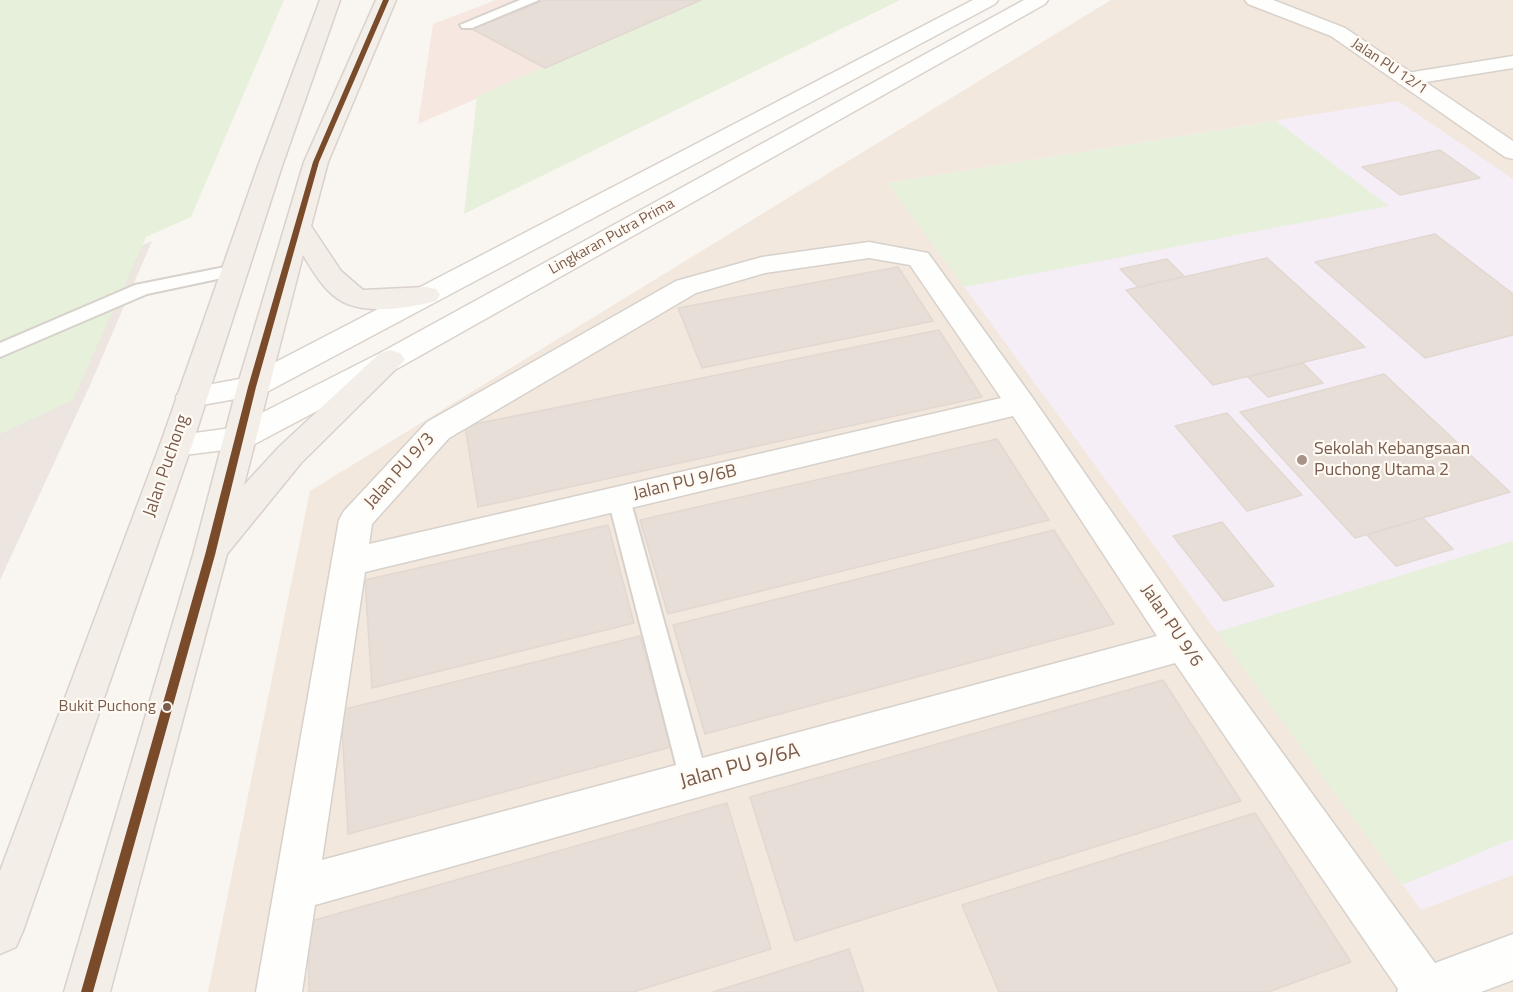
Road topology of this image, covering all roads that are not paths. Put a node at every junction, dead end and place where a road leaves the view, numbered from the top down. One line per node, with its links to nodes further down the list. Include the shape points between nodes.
1 (330, 0): 13 (main road, Jalan Puchong)
2 (386, 0): 11 (main road, via 316,162)
3 (532, 0): 7 (lane)
4 (988, 0): 14 (street, Lingkaran Putra Prima)
5 (1038, 0): 16 (street, Lingkaran Putra Prima)
6 (1255, 0): 9 (street, Jalan PU 12/1, via 1338,32)
7 (467, 26)
8 (1513, 62): 9 (street)
9 (1407, 79): 10 (street, Jalan PU 12/1)
10 (1513, 152)
11 (299, 228): 14 (main road, via 340,288 354,297); 17 (main road)
12 (919, 259): 19 (street, Jalan PU 9/6); 24 (street, Jalan PU 9/3, via 868,250 762,265 686,287 438,430 356,520)
13 (235, 270): 15 (lane, via 142,289); 18 (main road, Jalan Puchong)
14 (426, 295): 17 (street, Lingkaran Putra Prima)
15 (0, 351)
16 (390, 360): 20 (street, Lingkaran Putra Prima); 23 (main road, via 290,455)
17 (252, 387): 18 (street, Lingkaran Putra Prima); 20 (main road)
18 (191, 397): 21 (main road, Jalan Puchong)
19 (1021, 404): 22 (street, Jalan PU 9/6B); 25 (street, Jalan PU 9/6)
20 (238, 440): 21 (street, Lingkaran Putra Prima); 23 (main road)
21 (176, 445): 28 (main road, Jalan Puchong)
22 (619, 499): 24 (street, Jalan PU 9/6B); 26 (lane)
23 (210, 555): 31 (main road)
24 (350, 562): 27 (street, Jalan PU 9/3)
25 (1183, 645): 26 (street, Jalan PU 9/6A); 30 (street, Jalan PU 9/6)
26 (694, 780): 27 (street, Jalan PU 9/6A)
27 (296, 889): 32 (street, Jalan PU 9/3)
28 (0, 931)
29 (1513, 957): 30 (street)
30 (1423, 991)
31 (87, 992)
32 (279, 992)

